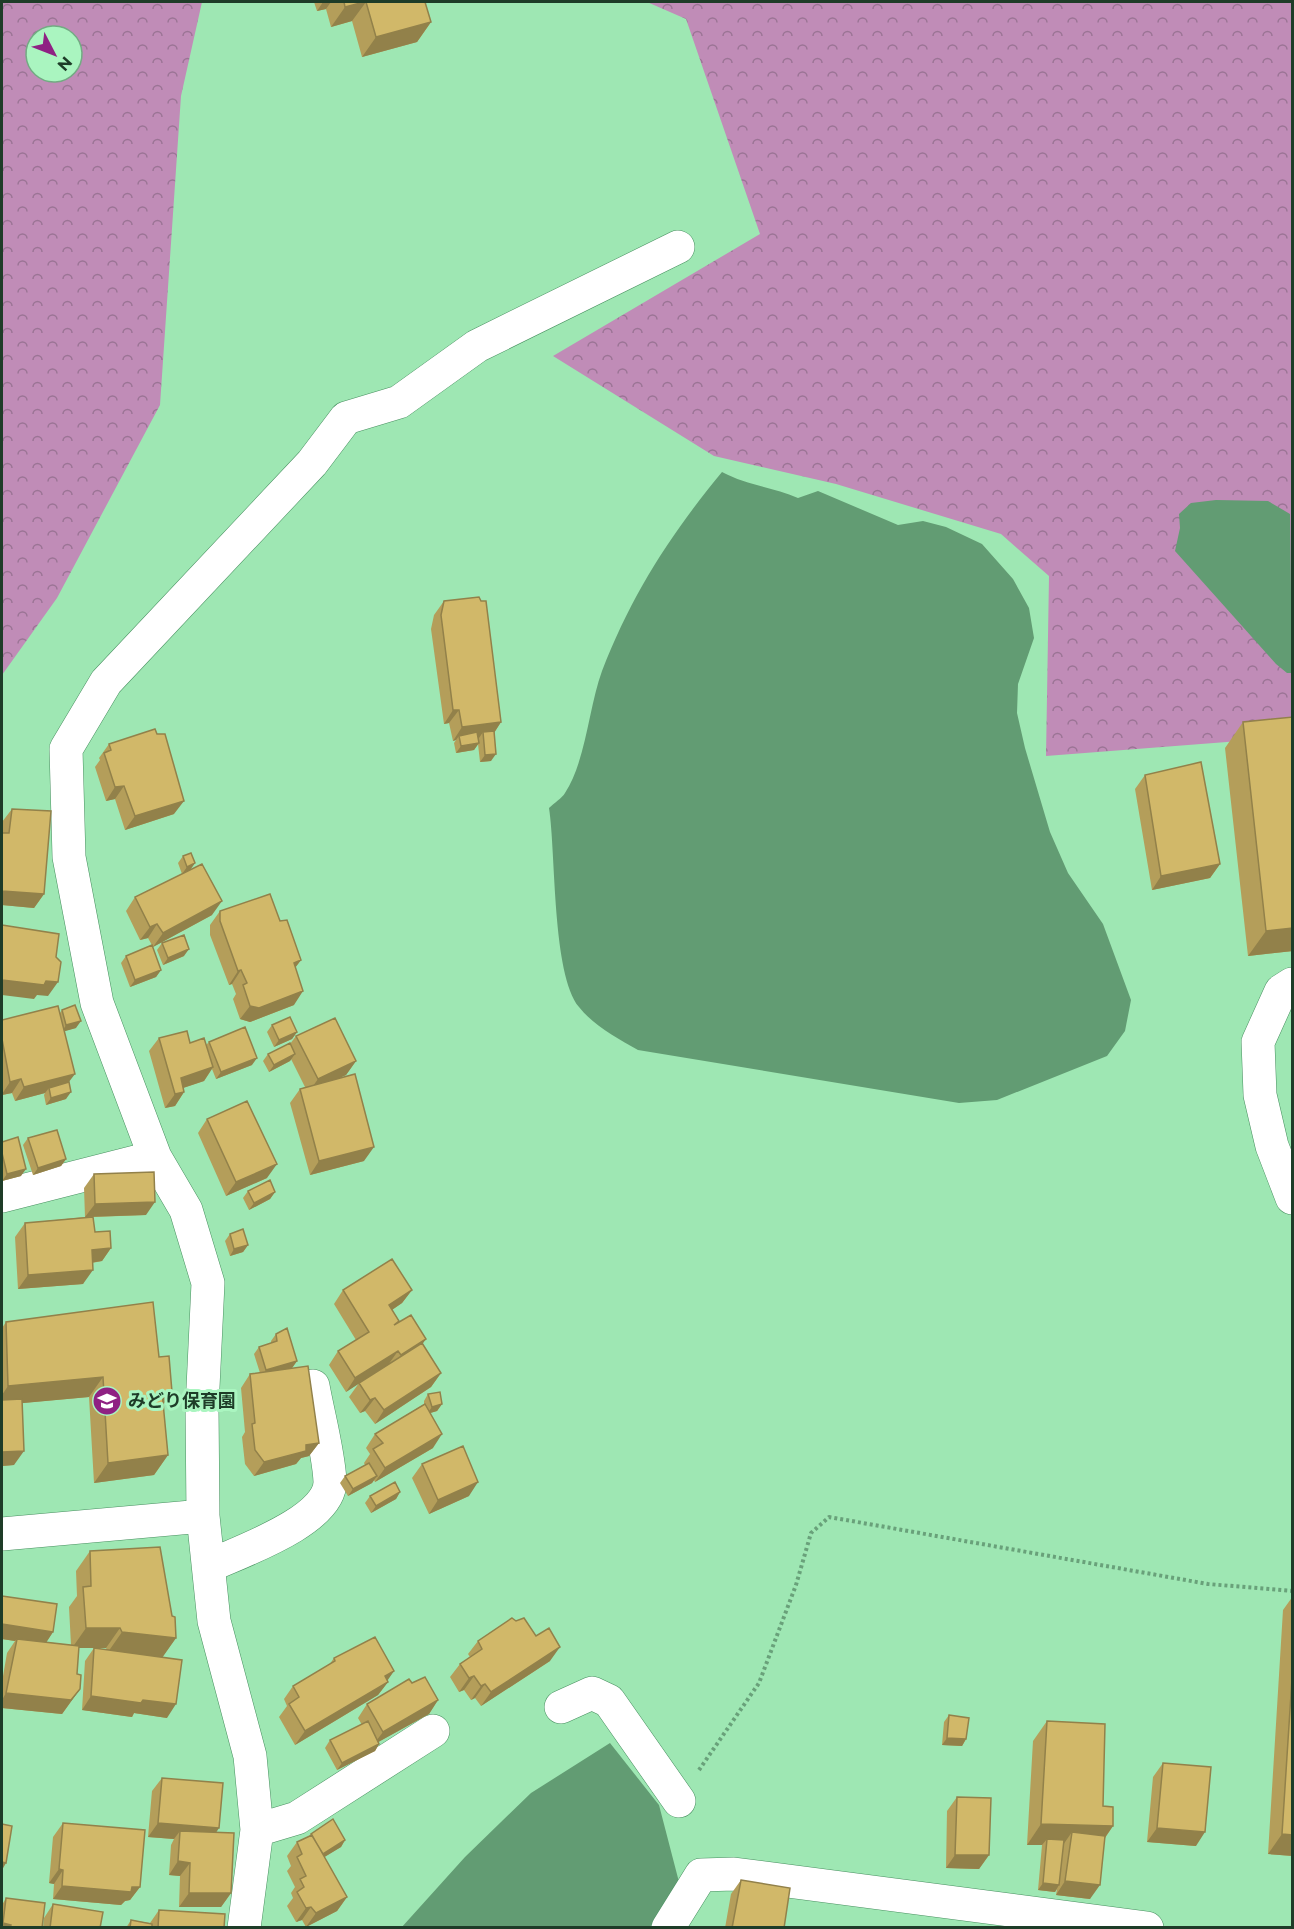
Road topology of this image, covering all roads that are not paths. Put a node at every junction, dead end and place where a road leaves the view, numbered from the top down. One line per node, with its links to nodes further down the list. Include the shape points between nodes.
1 (678, 247): 3 (street, via 477,346 399,402 346,418 312,463 106,682 66,749 69,857 97,1003)
2 (1293, 984): 5 (street, via 1281,991 1258,1042 1260,1095 1272,1146)
3 (155, 1157): 4 (street); 7 (street, via 186,1210 208,1283 202,1408)
4 (2, 1196)
5 (1293, 1198)
6 (313, 1386): 9 (street, via 330,1484 324,1502 287,1530)
7 (203, 1516): 8 (street); 9 (street)
8 (2, 1534)
9 (208, 1566): 13 (street, via 214,1621 250,1756)
10 (561, 1707): 12 (street, via 592,1692 609,1701)
11 (433, 1731): 13 (street, via 297,1818)
12 (679, 1801)
13 (257, 1830): 14 (street)
14 (244, 1928)
15 (668, 1928): 16 (street, via 701,1875 734,1874)
16 (1147, 1928)

